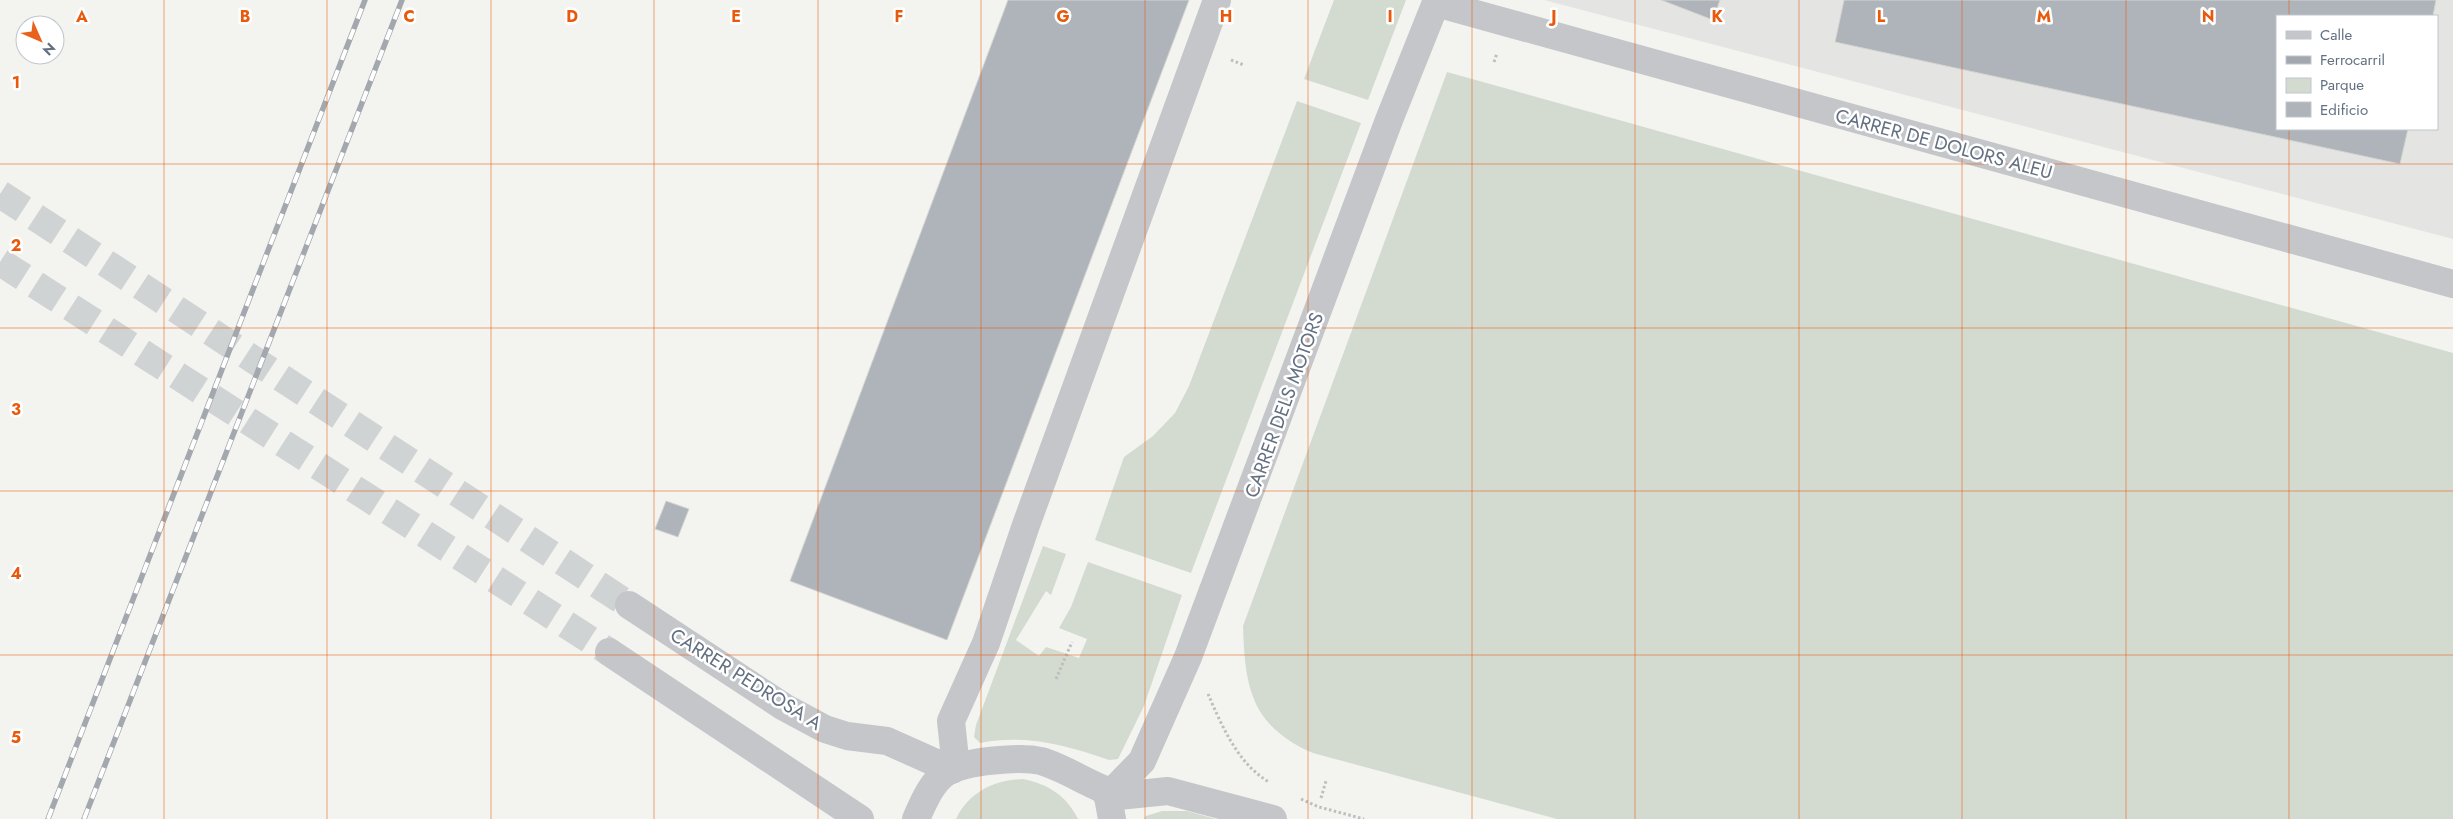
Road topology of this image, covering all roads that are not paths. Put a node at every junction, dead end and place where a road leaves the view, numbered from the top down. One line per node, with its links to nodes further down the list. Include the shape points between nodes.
1 (1217, 0): 6 (street, via 986,643 951,721)
2 (1436, 1): 3 (street, CARRER DE DOLORS ALEU); 7 (street, CARRER DELS MOTORS, via 1188,657 1142,761)
3 (2453, 284)
4 (630, 605): 6 (street, CARRER PEDROSA A, via 784,706 825,729 847,736 887,740)
5 (609, 652): 8 (street)
6 (954, 769): 7 (street, via 1018,758 1042,761 1104,789); 9 (street, via 946,772 930,790)
7 (1109, 804): 10 (street, via 1168,791)
8 (860, 819)
9 (916, 819)
10 (1273, 819)

